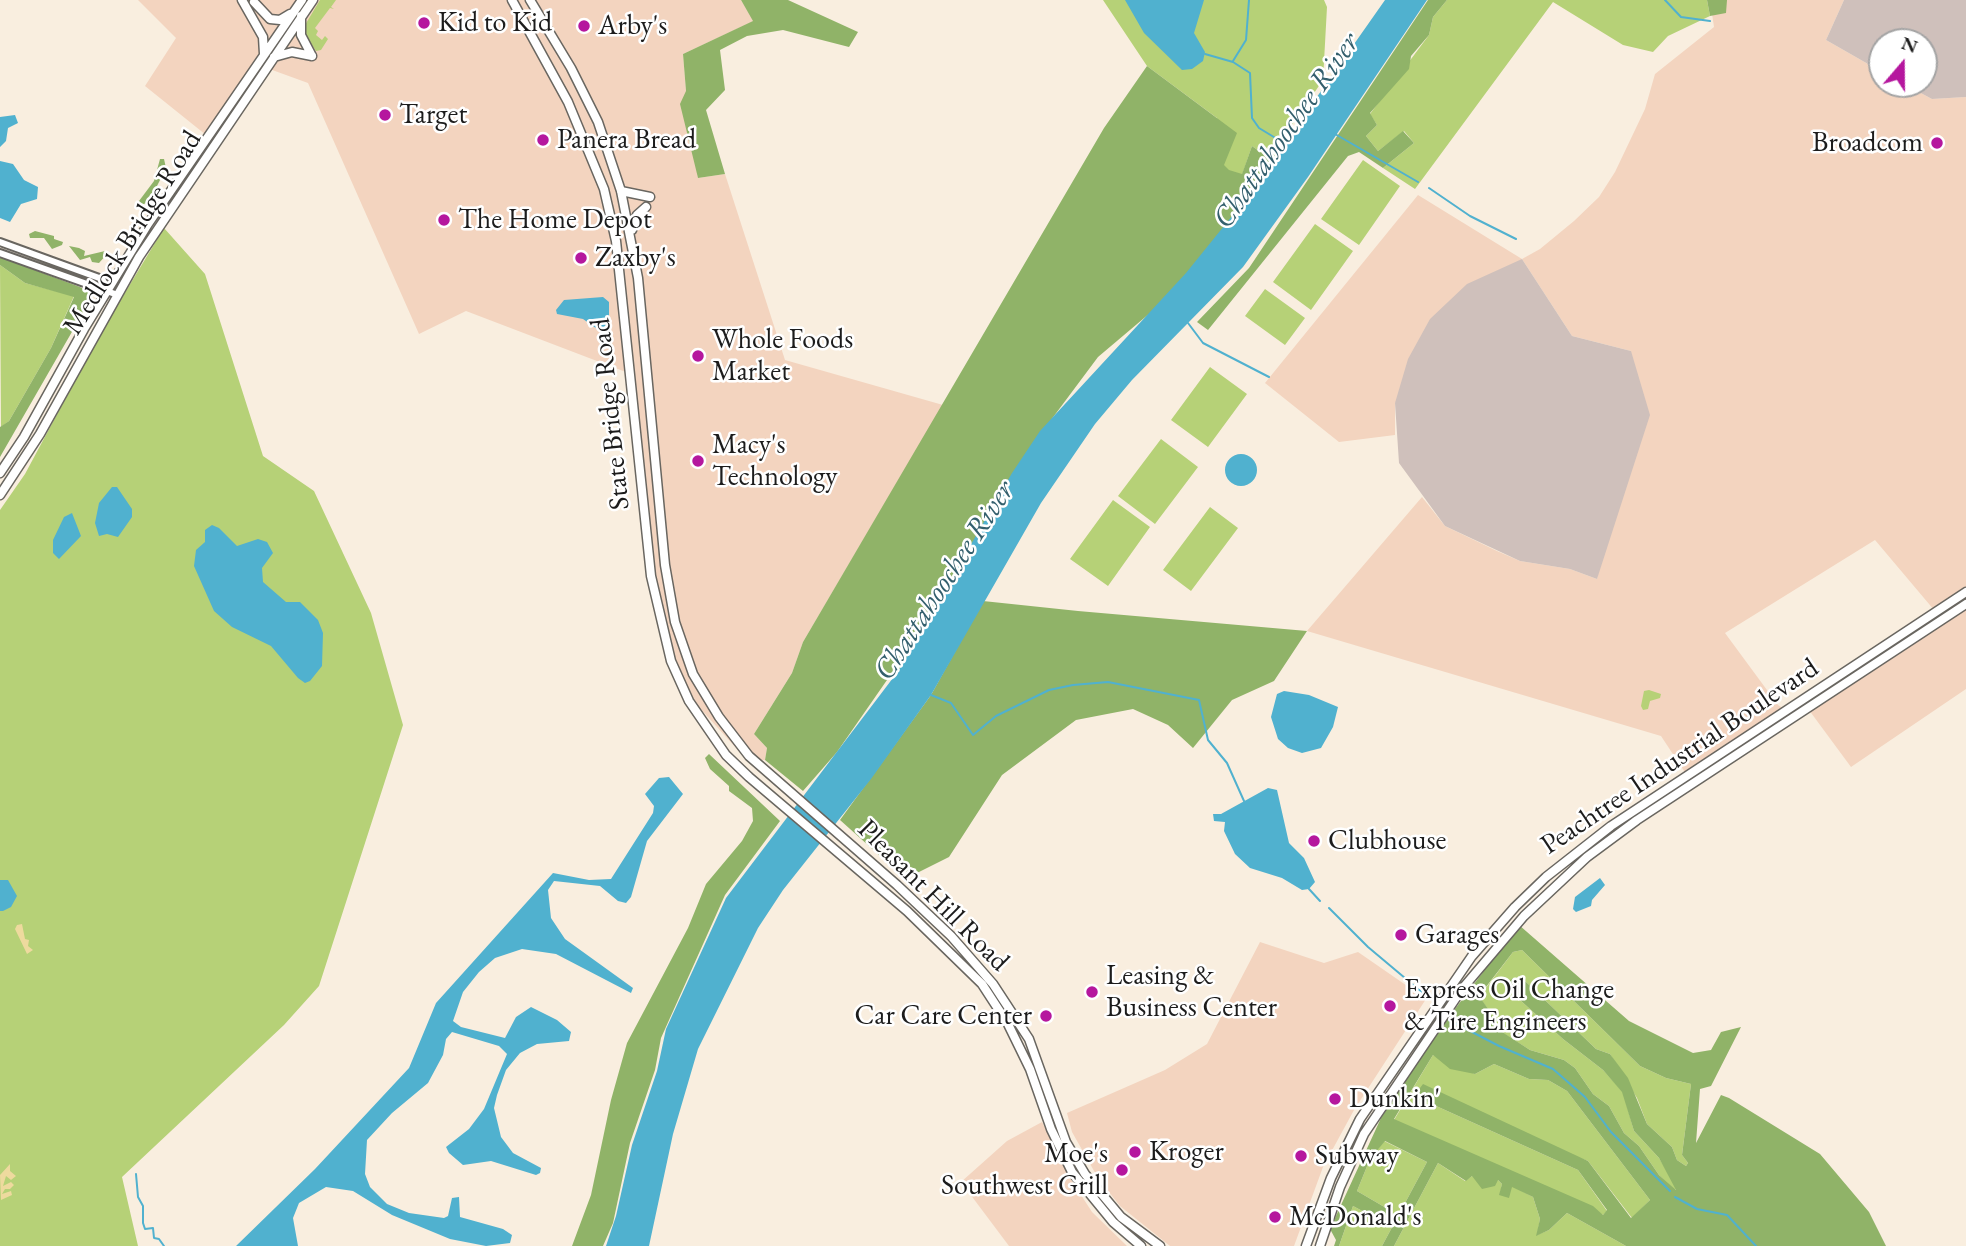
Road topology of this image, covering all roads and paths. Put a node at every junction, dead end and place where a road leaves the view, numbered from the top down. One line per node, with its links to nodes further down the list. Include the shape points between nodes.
1 (242, 0): 8 (highway, via 263,37)
2 (302, 0): 7 (highway, Medlock Bridge Road)
3 (313, 0): 7 (highway, Medlock Bridge Road)
4 (512, 0): 21 (highway, State Bridge Road, via 584,134 604,189 616,242 651,576 671,661 689,701 726,755)
5 (530, 0): 9 (highway, State Bridge Road, via 598,122)
6 (254, 2): 7 (highway, via 270,19)
7 (297, 14): 8 (highway, Medlock Bridge Road); 8 (highway, via 312,57 285,53)
8 (268, 57): 15 (highway, Medlock Bridge Road, via 148,224)
9 (621, 191): 10 (highway); 12 (highway, State Bridge Road)
10 (650, 197)
11 (646, 207): 12 (highway, via 635,220)
12 (631, 236): 20 (highway, State Bridge Road, via 675,622 693,674 719,717 750,756)
13 (0, 242): 15 (main road, via 102,279)
14 (0, 253): 15 (main road)
15 (112, 292): 16 (highway, Medlock Bridge Road); 17 (highway, Medlock Bridge Road, via 40,434)
16 (0, 473)
17 (0, 495)
18 (1966, 592): 26 (highway, Peachtree Industrial Boulevard, via 1611,826 1514,907 1472,956 1360,1119 1331,1178)
19 (1966, 604): 27 (highway, Peachtree Industrial Boulevard, via 1637,820 1587,857 1524,916 1462,989 1364,1134)
20 (793, 797): 23 (highway, Pleasant Hill Road, via 951,936 993,984)
21 (780, 804): 22 (highway, Pleasant Hill Road, via 907,911)
22 (982, 984): 23 (highway, via 991,988); 24 (highway, Pleasant Hill Road, via 1030,1069 1072,1172 1113,1222)
23 (1029, 1040): 25 (highway, Pleasant Hill Road, via 1066,1142 1085,1174 1121,1217)
24 (1141, 1246)
25 (1160, 1246)
26 (1306, 1246)
27 (1320, 1246)

